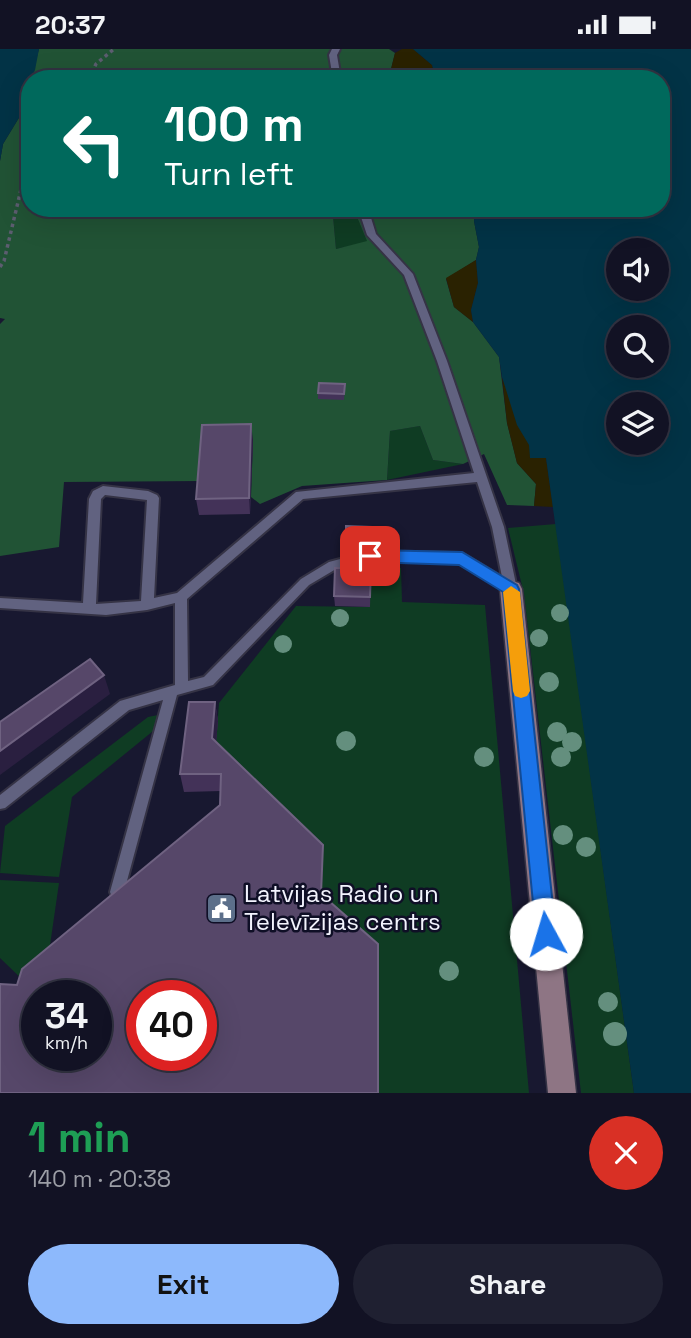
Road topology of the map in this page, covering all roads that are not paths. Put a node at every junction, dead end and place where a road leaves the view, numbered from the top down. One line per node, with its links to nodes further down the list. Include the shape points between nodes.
1 (336, 49): 2 (lane)
2 (336, 70)
3 (366, 217): 4 (lane, via 372,235 408,274)
4 (481, 477): 5 (lane); 6 (lane, via 300,495)
5 (511, 589): 10 (lane, via 462,558 370,556 333,565 305,582 208,681); 13 (street)
6 (181, 597): 8 (lane); 10 (lane)
7 (0, 603): 9 (lane)
8 (147, 605): 9 (lane); 9 (lane, via 153,498 103,490 96,499)
9 (89, 609)
10 (177, 690): 11 (lane, via 125,705); 12 (lane)
11 (0, 803)
12 (117, 892)
13 (562, 1093)

